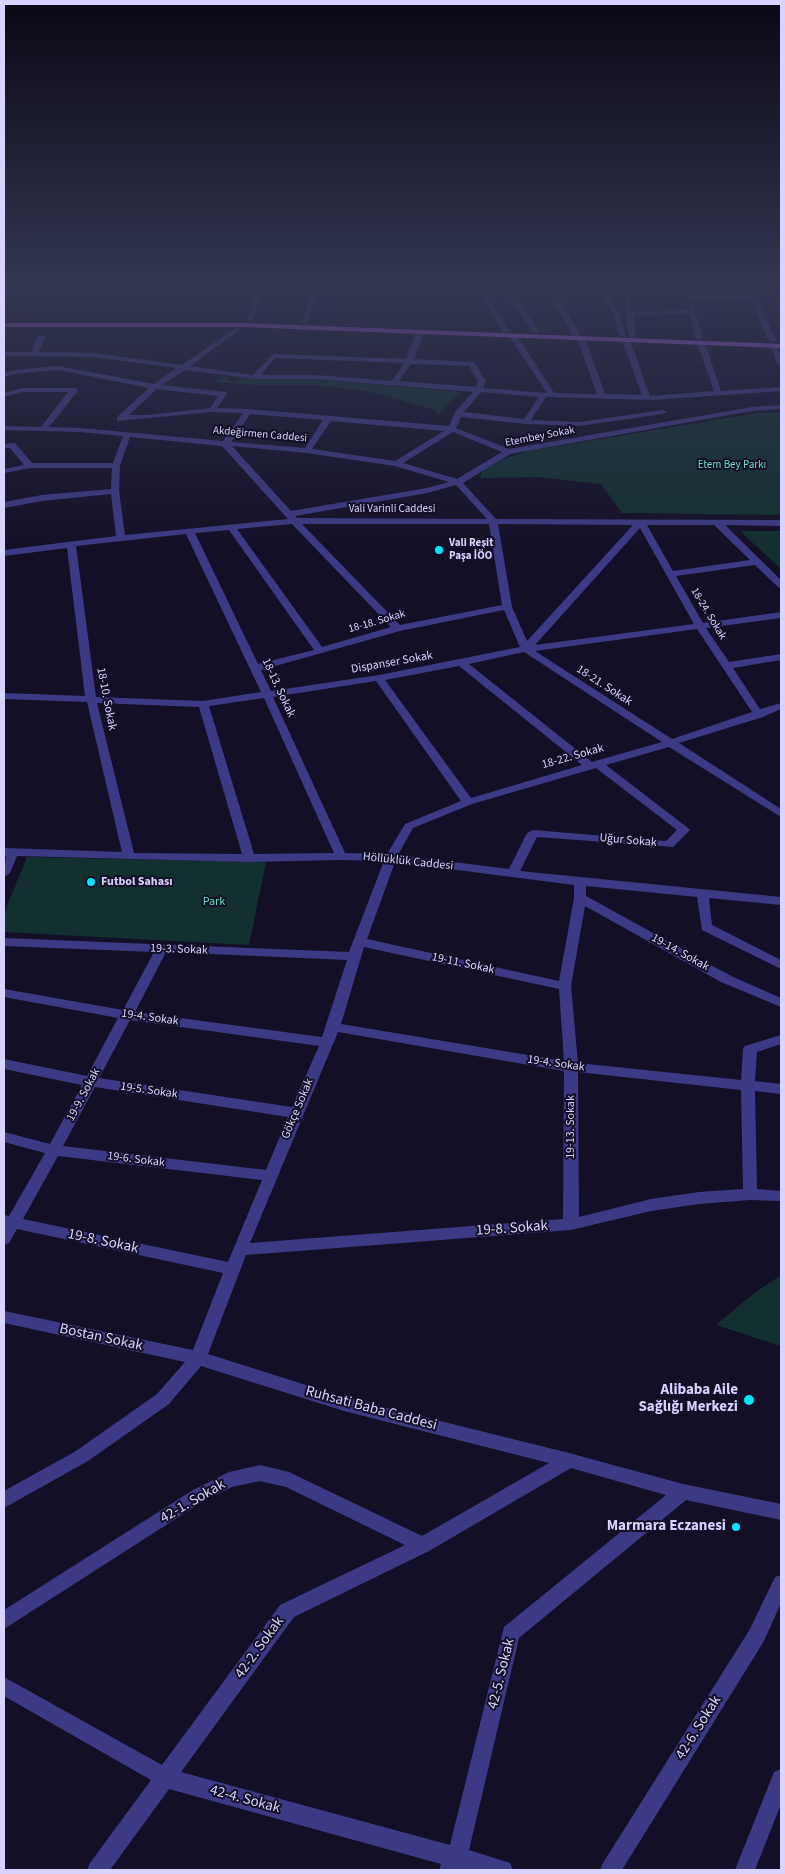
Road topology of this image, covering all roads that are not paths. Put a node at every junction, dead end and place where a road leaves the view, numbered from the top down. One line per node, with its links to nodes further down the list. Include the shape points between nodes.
1 (10, 377): 12 (street)
2 (30, 377): 12 (street)
3 (106, 377): 14 (street)
4 (168, 377): 14 (street)
5 (322, 377): 13 (street)
6 (398, 377): 13 (street)
7 (480, 377): 15 (street)
8 (538, 377): 19 (street)
9 (594, 377): 20 (street)
10 (643, 377): 21 (street)
11 (713, 377): 17 (street)
12 (19, 381): 18 (street); 33 (street, via 74,390)
13 (394, 383): 15 (street)
14 (155, 387): 23 (street, via 223,394); 27 (street)
15 (479, 390): 19 (street); 26 (street)
16 (781, 390): 17 (street)
17 (718, 392): 21 (street)
18 (4, 395)
19 (548, 395): 20 (street); 29 (street)
20 (602, 397): 21 (street)
21 (651, 398): 25 (street)
22 (781, 407): 30 (street, Etembey Sokak)
23 (212, 410): 24 (street); 27 (street)
24 (248, 411): 28 (street); 38 (street)
25 (663, 412): 30 (street); 31 (street)
26 (458, 414): 29 (street); 34 (street)
27 (122, 417): 35 (street)
28 (328, 418): 34 (street); 40 (street)
29 (526, 422): 31 (street)
30 (681, 422): 37 (street, Etembey Sokak)
31 (580, 424): 37 (street)
32 (4, 428): 33 (street, Akdeğirmen Caddesi)
33 (44, 428): 35 (street, Akdeğirmen Caddesi)
34 (452, 429): 41 (street); 42 (street)
35 (109, 433): 36 (street, Akdeğirmen Caddesi)
36 (127, 435): 38 (street, Akdeğirmen Caddesi); 43 (street)
37 (588, 439): 41 (street, Etembey Sokak)
38 (225, 444): 40 (street, Akdeğirmen Caddesi); 49 (street)
39 (4, 446): 44 (street, via 12,445)
40 (308, 451): 42 (street, Akdeğirmen Caddesi)
41 (508, 452): 46 (street, Etembey Sokak)
42 (396, 464): 46 (street, Akdeğirmen Caddesi)
43 (116, 465): 44 (street); 47 (street)
44 (30, 466): 45 (street)
45 (4, 471)
46 (458, 482): 49 (street, Etembey Sokak); 50 (street)
47 (115, 491): 48 (street); 56 (street)
48 (4, 505)
49 (292, 518): 50 (street, Vali Varinli Caddesi); 54 (street, Vali Varinli Caddesi); 65 (street)
50 (493, 521): 51 (street, Vali Varinli Caddesi); 62 (street)
51 (641, 522): 52 (street, Vali Varinli Caddesi); 60 (street, 18-24. Sokak); 66 (street)
52 (716, 522): 53 (street, Vali Varinli Caddesi); 59 (street)
53 (781, 522)
54 (231, 527): 55 (street, Vali Varinli Caddesi); 67 (street)
55 (189, 532): 56 (street, Vali Varinli Caddesi); 71 (street, 18-13. Sokak)
56 (120, 538): 57 (street, Vali Varinli Caddesi)
57 (71, 545): 58 (street, Vali Varinli Caddesi); 75 (street, 18-10. Sokak)
58 (4, 553)
59 (756, 562): 60 (street); 61 (street)
60 (670, 574): 64 (street, 18-24. Sokak)
61 (781, 585)
62 (507, 607): 65 (street, 18-18. Sokak); 66 (street)
63 (781, 615): 64 (street, Dispanser Sokak)
64 (700, 626): 66 (street, Dispanser Sokak); 70 (street, 18-24. Sokak)
65 (398, 628): 67 (street, 18-18. Sokak)
66 (526, 649): 69 (street, Dispanser Sokak); 79 (street, 18-21. Sokak)
67 (320, 652): 71 (street, 18-18. Sokak)
68 (781, 657): 70 (street)
69 (461, 664): 72 (street, Dispanser Sokak); 80 (street)
70 (726, 666): 78 (street, 18-24. Sokak)
71 (255, 668): 73 (street, 18-13. Sokak)
72 (379, 678): 73 (street, Dispanser Sokak); 81 (street)
73 (268, 695): 76 (street, Dispanser Sokak); 85 (street, 18-13. Sokak)
74 (4, 696): 75 (street, Dispanser Sokak)
75 (91, 699): 76 (street, Dispanser Sokak); 84 (street, 18-10. Sokak)
76 (203, 704): 86 (street)
77 (781, 706): 78 (street, 18-22. Sokak)
78 (759, 715): 79 (street, 18-22. Sokak)
79 (670, 743): 80 (street, 18-22. Sokak); 82 (street, 18-21. Sokak)
80 (594, 765): 81 (street, 18-22. Sokak); 89 (street, Uğur Sokak, via 684,830 669,845 533,833)
81 (468, 802): 87 (street, 18-22. Sokak, via 409,826)
82 (781, 814)
83 (9, 852): 84 (street, Höllüklük Caddesi); 88 (street)
84 (129, 856): 86 (street, Höllüklük Caddesi)
85 (341, 856): 86 (street, Höllüklük Caddesi); 87 (street, Höllüklük Caddesi)
86 (248, 858)
87 (391, 858): 89 (street, Höllüklük Caddesi); 95 (street, Gökçe Sokak)
88 (4, 872)
89 (513, 874): 90 (street, Höllüklük Caddesi)
90 (580, 882): 91 (street, Höllüklük Caddesi); 92 (street, 19-13. Sokak)
91 (703, 894): 93 (street, Höllüklük Caddesi); 98 (street, via 706,928)
92 (580, 898): 99 (street, 19-13. Sokak); 101 (street, 19-14. Sokak, via 726,978)
93 (781, 901)
94 (4, 942): 96 (street, 19-3. Sokak)
95 (360, 942): 97 (street, Gökçe Sokak); 99 (street, 19-11. Sokak)
96 (162, 949): 97 (street, 19-3. Sokak); 102 (street, 19-9. Sokak)
97 (354, 956): 103 (street, Gökçe Sokak)
98 (781, 964)
99 (565, 986): 107 (street, 19-13. Sokak)
100 (4, 993): 102 (street, 19-4. Sokak)
101 (781, 1003)
102 (126, 1015): 105 (street, 19-4. Sokak); 108 (street, 19-9. Sokak)
103 (333, 1028): 105 (street, Gökçe Sokak); 107 (street, 19-4. Sokak)
104 (781, 1039): 109 (street, via 750,1049)
105 (326, 1042): 111 (street, Gökçe Sokak)
106 (4, 1064): 108 (street, 19-5. Sokak)
107 (571, 1068): 109 (street, 19-4. Sokak); 118 (street, 19-13. Sokak)
108 (91, 1082): 111 (street, 19-5. Sokak); 113 (street, 19-9. Sokak)
109 (748, 1084): 110 (street, 19-4. Sokak); 115 (street)
110 (781, 1089)
111 (296, 1113): 114 (street, Gökçe Sokak)
112 (4, 1137): 113 (street, 19-6. Sokak)
113 (54, 1150): 114 (street, 19-6. Sokak); 117 (street, 19-9. Sokak)
114 (270, 1176): 120 (street, Gökçe Sokak)
115 (750, 1194): 116 (street, 19-8. Sokak); 118 (street, 19-8. Sokak, via 651,1205)
116 (781, 1196)
117 (9, 1222): 119 (street, 19-9. Sokak); 121 (street, 19-8. Sokak)
118 (571, 1224): 120 (street, 19-8. Sokak)
119 (4, 1239)
120 (240, 1250): 121 (street, Gökçe Sokak)
121 (232, 1269): 123 (street, Gökçe Sokak)
122 (4, 1317): 123 (street, Bostan Sokak)
123 (198, 1358): 124 (street, Ruhsati Baba Caddesi, via 344,1404); 126 (street, via 163,1399 82,1456)
124 (569, 1460): 125 (street, Ruhsati Baba Caddesi); 128 (street, 42-2. Sokak)
125 (683, 1492): 127 (street, Ruhsati Baba Caddesi); 134 (street, 42-5. Sokak, via 511,1633)
126 (4, 1500)
127 (781, 1512)
128 (423, 1545): 130 (street, 42-1. Sokak, via 289,1480 260,1473 229,1480 199,1495); 132 (street, 42-2. Sokak, via 287,1611)
129 (781, 1583): 137 (street, 42-6. Sokak, via 757,1635)
130 (4, 1620)
131 (4, 1686): 132 (street, 42-4. Sokak)
132 (166, 1778): 134 (street, 42-4. Sokak); 135 (street, 42-2. Sokak)
133 (781, 1779): 138 (street)
134 (453, 1864): 136 (street, 42-4. Sokak)
135 (97, 1870)
136 (503, 1870)
137 (610, 1870)
138 (745, 1870)

